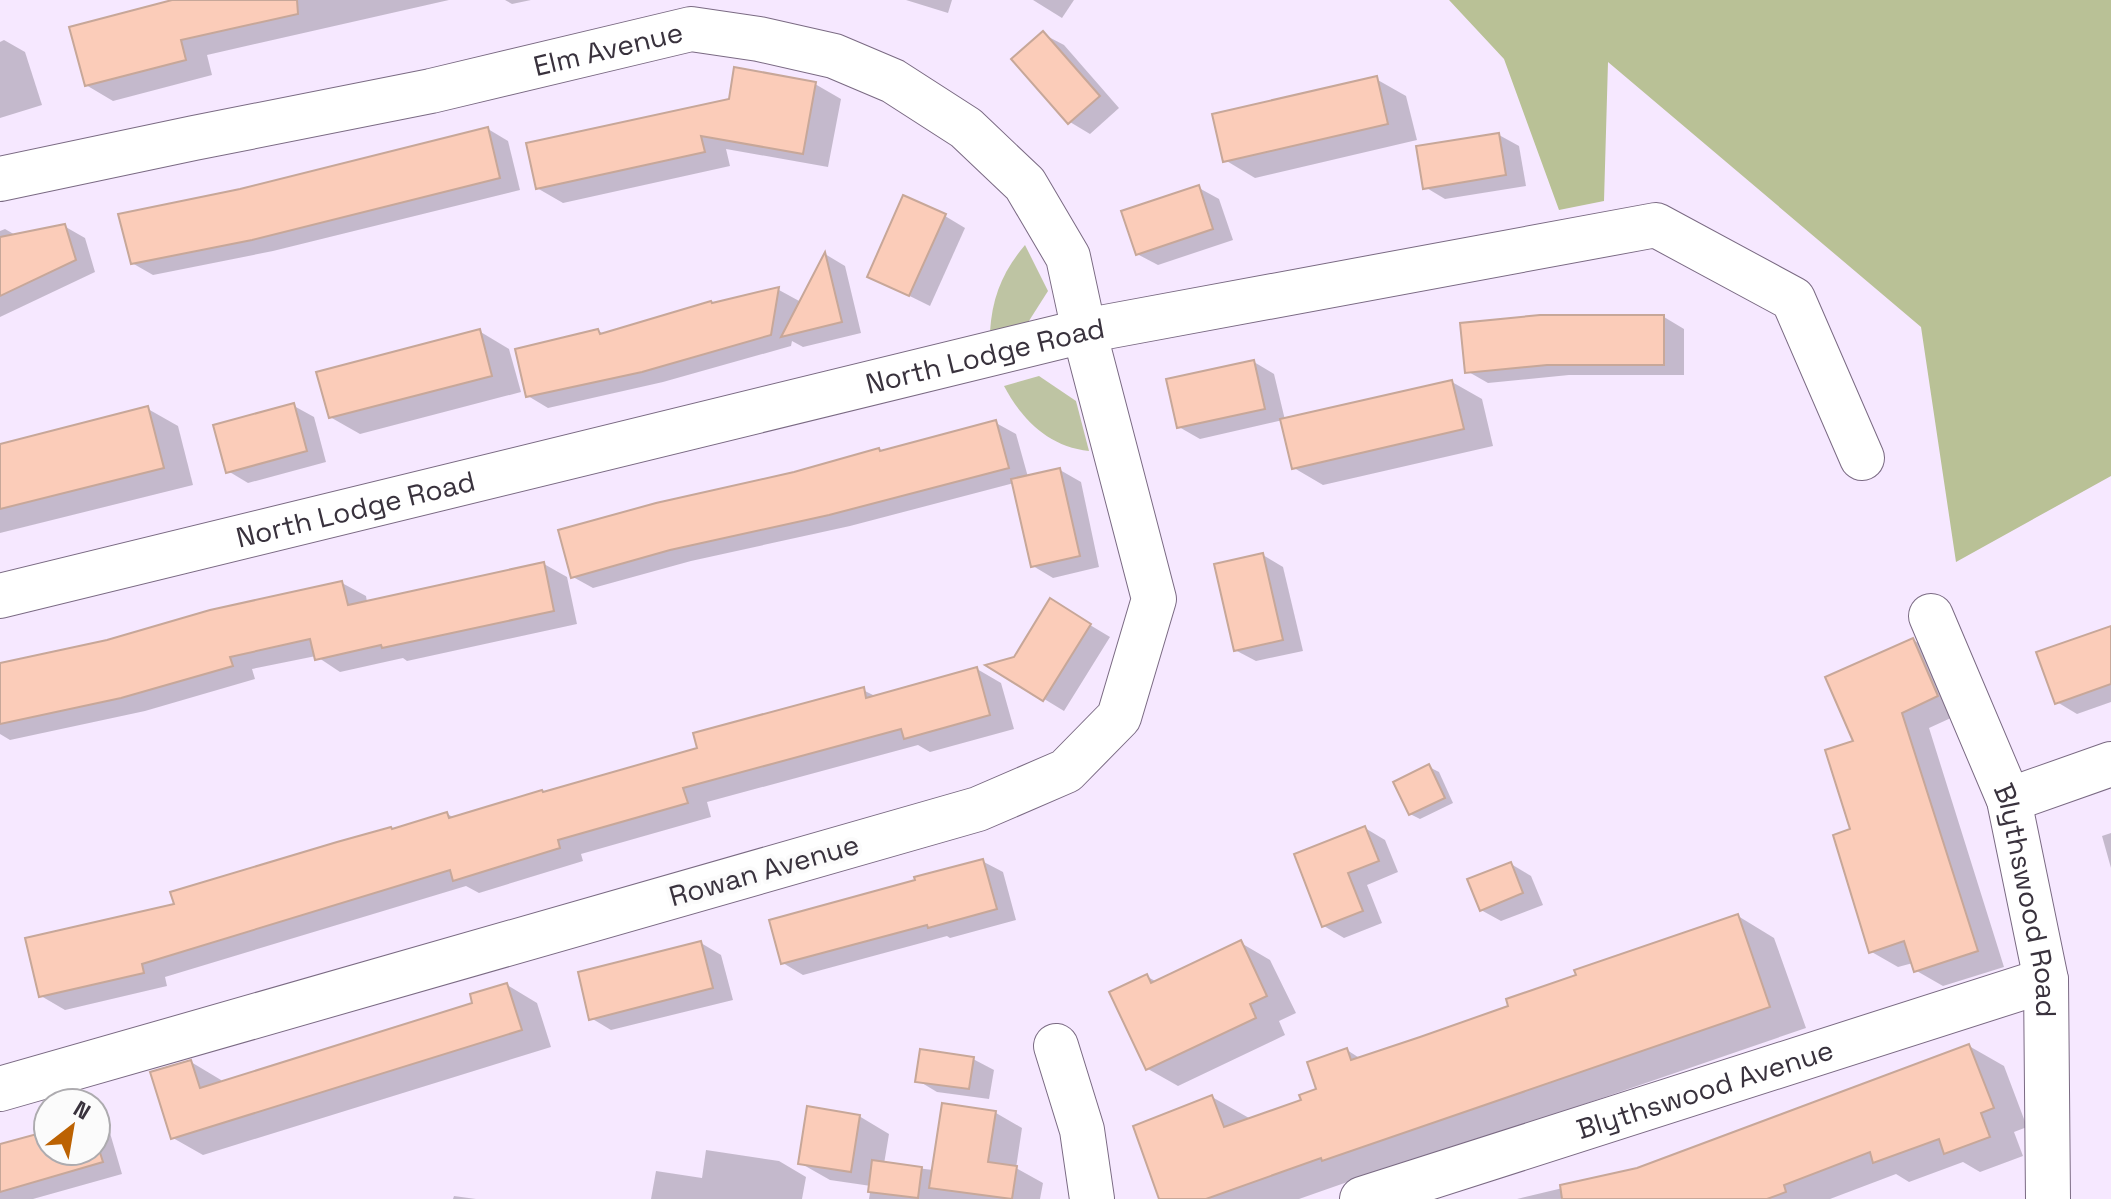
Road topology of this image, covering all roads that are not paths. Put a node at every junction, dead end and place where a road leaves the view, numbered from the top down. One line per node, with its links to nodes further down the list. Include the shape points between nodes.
1 (0, 179): 2 (street, Elm Avenue, via 431,91 691,29 834,56 893,81 966,128 1025,184 1068,257)
2 (1084, 331): 3 (street, North Lodge Road, via 1656,225 1793,299); 4 (street, North Lodge Road); 10 (street, Rowan Avenue, via 1154,599 1119,717 1066,771 978,809)
3 (1862, 458)
4 (0, 596)
5 (1931, 616): 7 (street, Blythswood Road)
6 (2111, 764): 7 (street)
7 (2009, 800): 8 (street, Blythswood Road)
8 (2046, 980): 12 (street, Blythswood Avenue); 13 (street, Blythswood Road)
9 (1056, 1046): 11 (street, via 1082,1130)
10 (0, 1089)
11 (1092, 1199)
12 (1362, 1199)
13 (2048, 1199)

